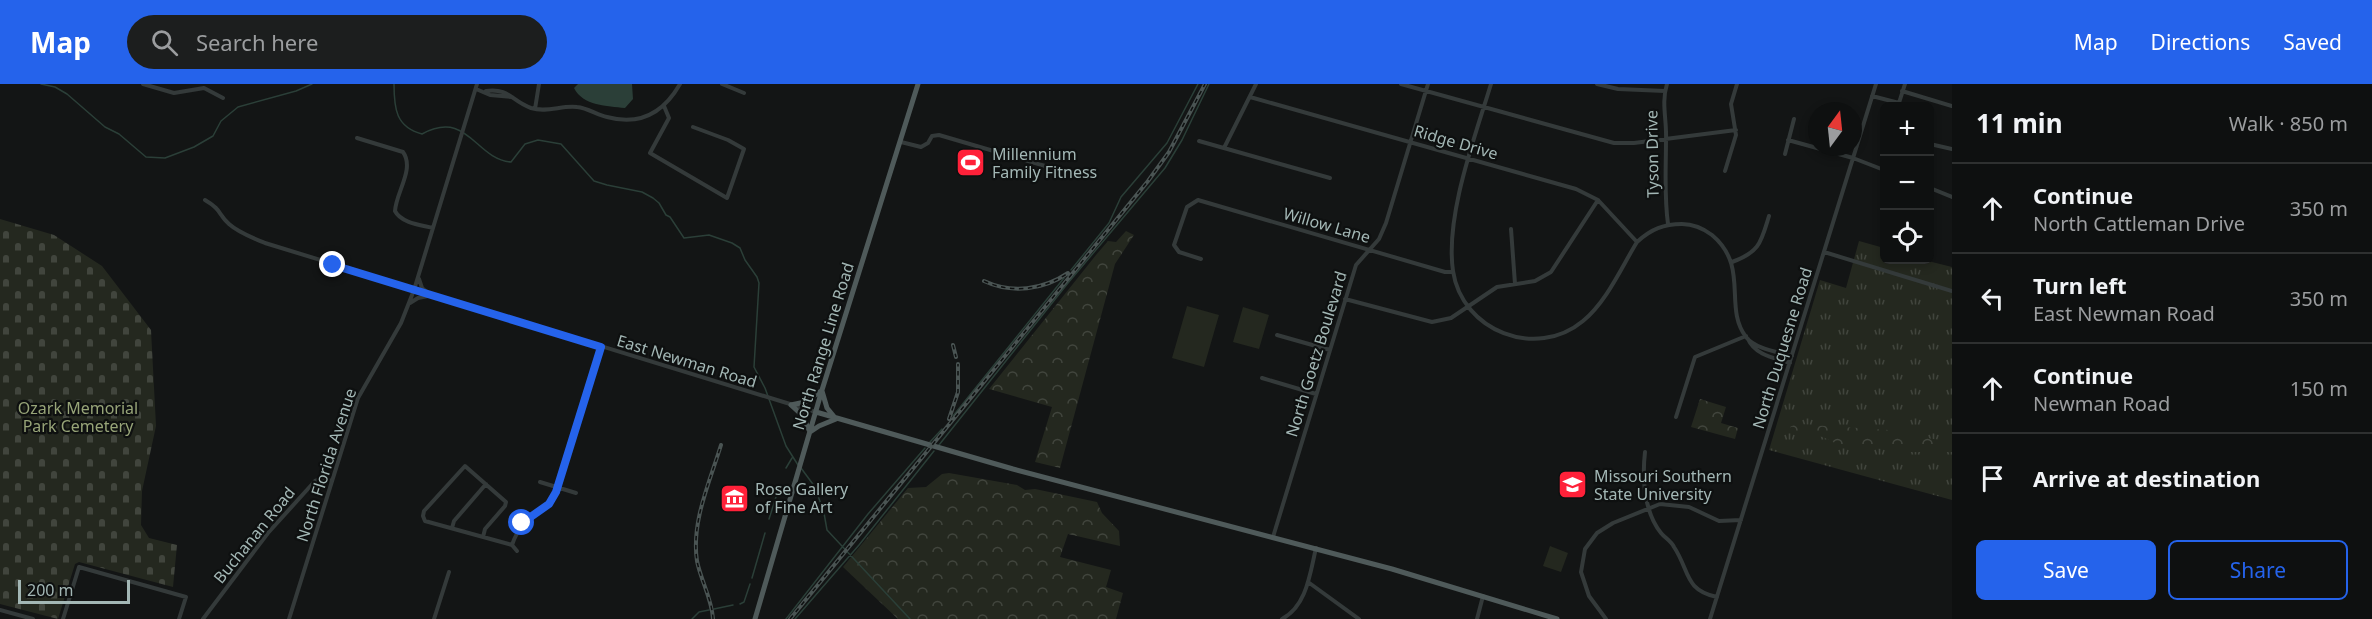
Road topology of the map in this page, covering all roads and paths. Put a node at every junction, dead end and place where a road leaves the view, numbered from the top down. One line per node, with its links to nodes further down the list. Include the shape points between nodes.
1 (143, 84): 15 (street)
2 (539, 84): 29 (street)
3 (680, 84): 26 (street)
4 (722, 84): 20 (street)
5 (918, 84): 37 (main road, North Range Line Road)
6 (1256, 84): 22 (street)
7 (1401, 84): 17 (street)
8 (1428, 84): 17 (street, North Goetz Boulevard)
9 (1491, 84): 28 (street)
10 (1597, 84): 18 (street)
11 (1667, 84): 18 (street, Tyson Drive)
12 (1737, 84): 32 (street, via 1731,103)
13 (1876, 84): 21 (street, North Duquesne Road)
14 (1905, 84): 19 (street)
15 (157, 86): 23 (street, via 174,93 204,88)
16 (477, 86): 29 (street, via 486,91 500,90); 55 (street, North Florida Avenue)
17 (1425, 91): 28 (street); 38 (street, North Goetz Boulevard)
18 (1665, 91): 34 (street, Tyson Drive)
19 (1902, 91): 25 (street); 27 (street)
20 (744, 93)
21 (1872, 96): 24 (street); 43 (street, North Duquesne Road)
22 (1250, 97): 38 (street, Ridge Drive); 40 (street)
23 (223, 98)
24 (1889, 102)
25 (1899, 102)
26 (664, 106): 29 (street, via 638,119 622,120 576,106); 31 (street, via 669,118 650,153 727,198 744,148)
27 (1952, 106)
28 (1484, 108): 34 (street, via 1609,142); 44 (street)
29 (535, 109)
30 (1794, 119): 35 (street)
31 (693, 127)
32 (1736, 130): 34 (street); 47 (street)
33 (357, 138): 55 (street, via 403,152 407,165 396,215)
34 (1666, 139): 54 (street, Tyson Drive, via 1664,187)
35 (1788, 140): 42 (street); 43 (street)
36 (1199, 141): 40 (street)
37 (900, 142): 45 (street, via 921,147 932,136 939,135); 78 (main road, North Range Line Road)
38 (1411, 142): 44 (street, Ridge Drive); 58 (street, North Goetz Boulevard, via 1386,224)
39 (1934, 145): 41 (street)
40 (1224, 148): 48 (street)
41 (1952, 149)
42 (1785, 154)
43 (1853, 158): 46 (street); 59 (street, North Duquesne Road)
44 (1469, 159): 52 (street, Ridge Drive, via 1576,189); 62 (street, via 1457,208)
45 (1052, 168)
46 (1880, 168)
47 (1725, 171)
48 (1330, 178)
49 (1934, 190): 50 (street)
50 (1952, 197)
51 (205, 200): 65 (street, East Newman Road, via 217,207 227,223 265,243)
52 (1598, 200): 57 (street, Ridge Drive); 64 (street, via 1551,272 1535,281)
53 (1769, 216): 61 (street, via 1756,249)
54 (1668, 224): 57 (street); 61 (street, via 1687,224 1707,232 1721,243)
55 (433, 228): 63 (street, North Florida Avenue)
56 (1511, 229): 64 (street)
57 (1637, 242): 70 (street, via 1592,313 1560,334 1536,339 1511,336 1485,325)
58 (1369, 250): 60 (street, Willow Lane, via 1198,200 1188,207 1174,245 1179,252); 62 (street, Willow Lane); 68 (street, North Goetz Boulevard, via 1356,265)
59 (1824, 252): 66 (street); 75 (street, North Duquesne Road)
60 (1201, 259)
61 (1732, 262): 72 (street, via 1739,320)
62 (1454, 272): 70 (street)
63 (419, 275): 65 (street, North Florida Avenue); 67 (street, via 423,289)
64 (1515, 284): 70 (street, via 1497,287)
65 (414, 290): 67 (street, East Newman Road); 69 (street, North Florida Avenue)
66 (1952, 291)
67 (436, 297): 69 (street, via 422,297); 73 (street, East Newman Road)
68 (1345, 299): 70 (street, via 1432,322 1451,318); 74 (street, North Goetz Boulevard)
69 (408, 306): 88 (street, North Florida Avenue, via 358,398)
70 (1468, 308)
71 (1277, 335): 74 (street)
72 (1747, 337): 75 (street, via 1760,346); 76 (street, via 1760,353); 82 (street, via 1696,356)
73 (601, 347): 80 (street, East Newman Road); 91 (street)
74 (1330, 350): 79 (street, North Goetz Boulevard)
75 (1792, 356): 76 (street, North Duquesne Road)
76 (1790, 363): 94 (street, North Duquesne Road)
77 (1262, 378): 79 (street)
78 (822, 390): 80 (main road); 81 (main road, North Range Line Road); 83 (main road, via 827,408)
79 (1316, 394): 97 (street, North Goetz Boulevard)
80 (791, 405): 81 (street, East Newman Road); 84 (main road, via 802,415)
81 (816, 412): 83 (main road); 84 (main road, North Range Line Road)
82 (1676, 417)
83 (836, 419): 84 (main road); 97 (main road, via 1013,470)
84 (810, 432): 106 (main road, North Range Line Road)
85 (1645, 452): 93 (street, via 1644,488)
86 (321, 474): 87 (street)
87 (315, 481): 88 (street, Buchanan Road); 110 (street, Buchanan Road, via 268,533)
88 (332, 481): 111 (street, North Florida Avenue)
89 (540, 482): 91 (street)
90 (486, 484): 95 (street); 95 (street, via 465,466 424,511 425,521); 96 (street, via 506,504)
91 (558, 487): 92 (street); 98 (street, via 549,504 522,523)
92 (576, 493)
93 (1649, 507): 94 (street, via 1679,505 1719,521); 104 (street, via 1660,532 1676,548 1693,585); 117 (street, via 1604,528 1585,549 1582,580)
94 (1741, 520): 104 (street, North Duquesne Road)
95 (452, 528): 96 (street)
96 (483, 537): 98 (street)
97 (1273, 537): 99 (main road)
98 (512, 545): 100 (street)
99 (1317, 548): 102 (street); 103 (main road)
100 (517, 551)
101 (449, 572): 112 (street)
102 (1308, 582): 113 (street, via 1292,612); 114 (street)
103 (1483, 596): 115 (street); 116 (main road)
104 (1717, 597): 118 (street, North Duquesne Road)
105 (0, 610): 107 (street)
106 (754, 618)
107 (33, 619)
108 (63, 619): 109 (street, via 79,567 186,597)
109 (179, 619)
110 (203, 619)
111 (289, 619)
112 (434, 619)
113 (1282, 619)
114 (1359, 619)
115 (1477, 619)
116 (1557, 619)
117 (1606, 619)
118 (1710, 619)

